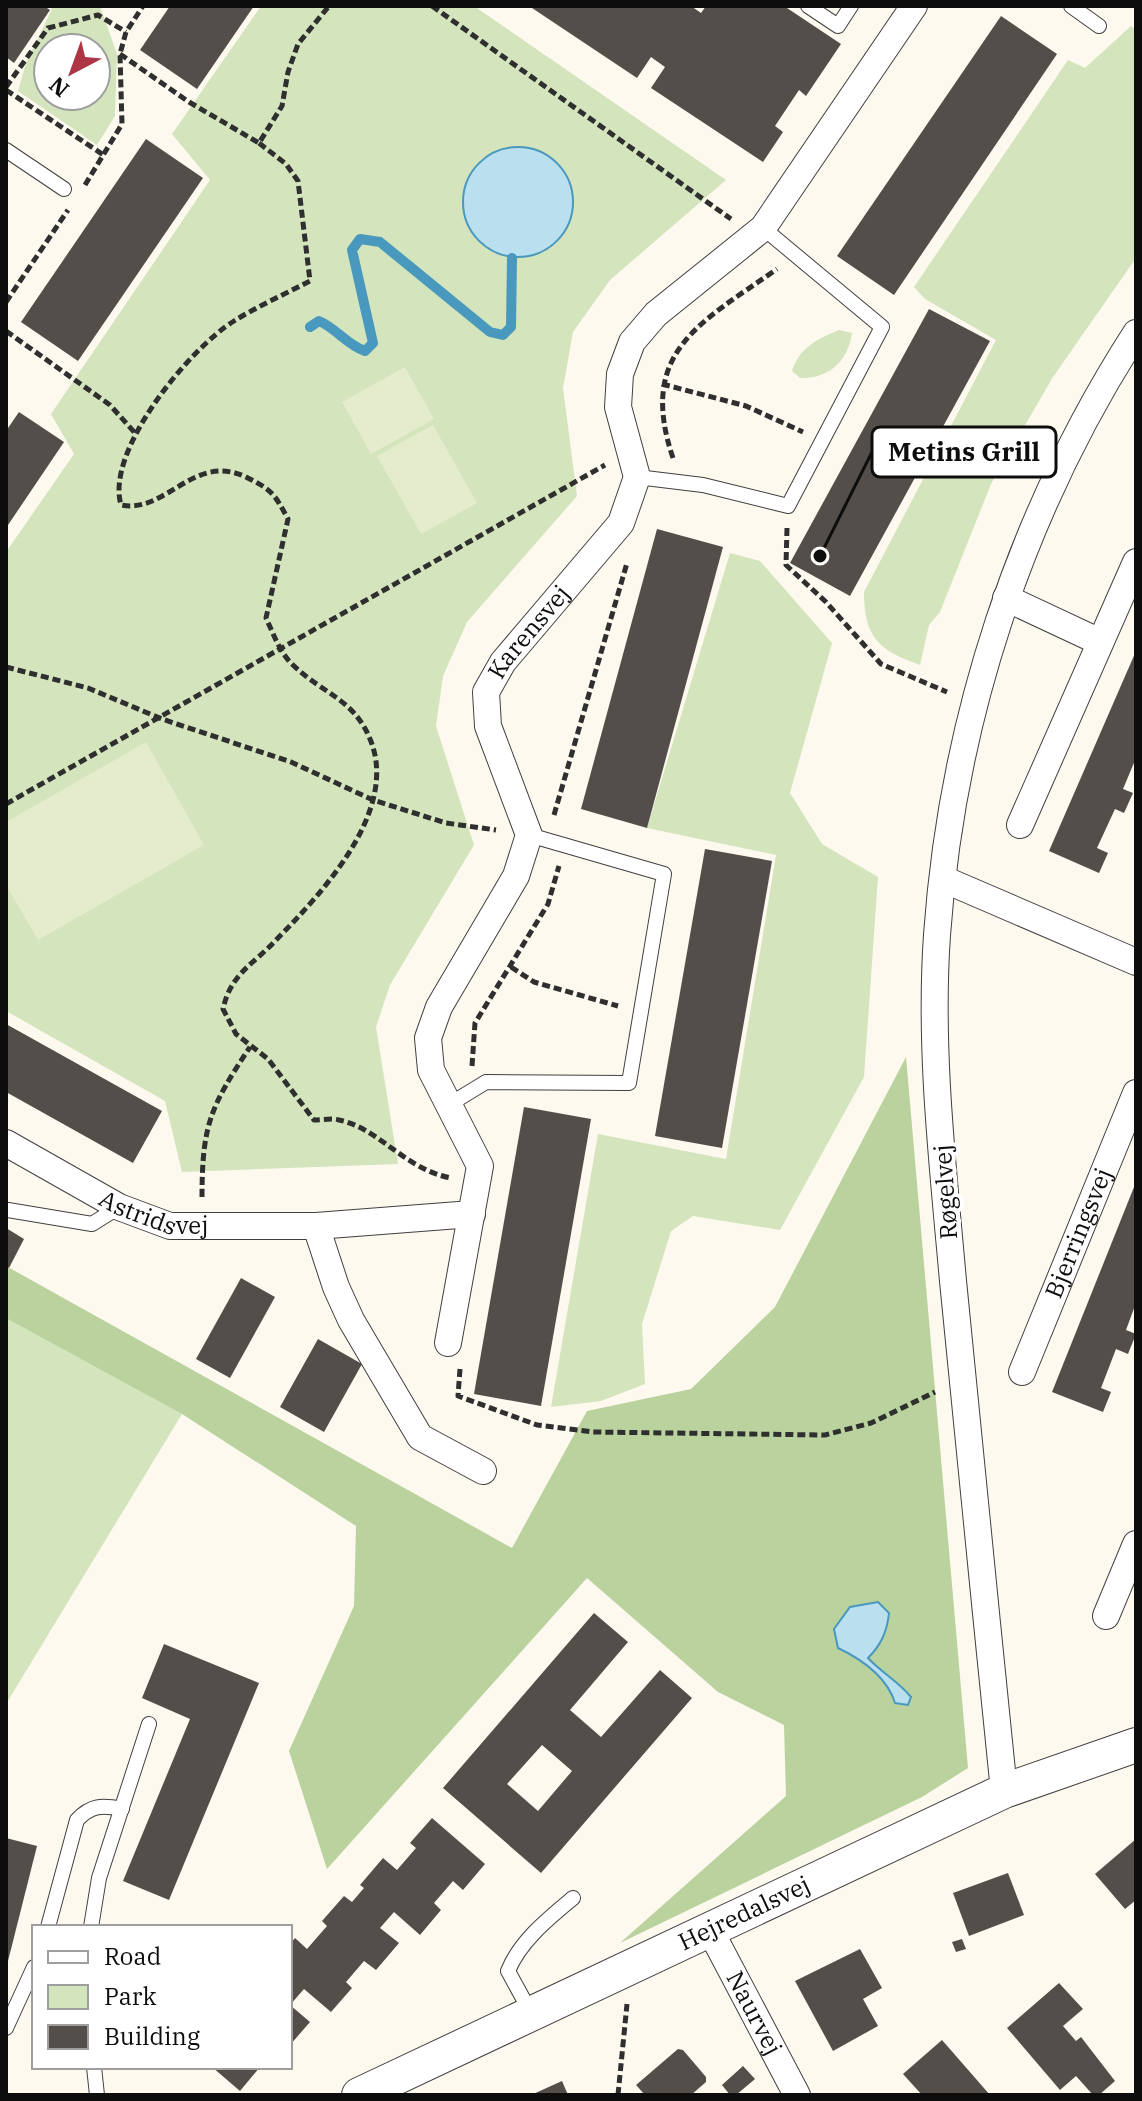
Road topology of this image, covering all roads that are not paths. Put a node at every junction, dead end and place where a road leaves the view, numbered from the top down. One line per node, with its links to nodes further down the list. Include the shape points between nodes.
1 (808, 6): 2 (lane, via 838,26)
2 (851, 6)
3 (914, 6): 8 (street)
4 (1071, 6): 5 (lane)
5 (1099, 26)
6 (6, 150): 7 (lane)
7 (64, 189)
8 (762, 229): 10 (street, via 656,314 632,342 620,374 618,407); 10 (lane, via 882,327 788,506)
9 (1136, 333): 12 (street, Røgelvej, via 1061,468)
10 (637, 477): 15 (street, Karensvej, via 621,523 503,662 486,692 488,726)
11 (1136, 562): 13 (street)
12 (1006, 598): 13 (street); 16 (street, Røgelvej, via 974,704)
13 (1100, 642): 14 (street)
14 (1020, 825)
15 (538, 838): 19 (street, via 439,1007 428,1038 431,1070); 19 (lane, via 664,874 629,1083 486,1082)
16 (943, 879): 17 (street); 32 (street, Røgelvej, via 934,995 940,1121)
17 (1136, 962)
18 (1136, 1093): 26 (street, Bjerringsvej)
19 (450, 1104): 23 (street, via 480,1166)
20 (6, 1143): 21 (street, Astridsvej)
21 (119, 1207): 22 (lane, via 92,1224); 24 (street, Astridsvej, via 170,1226)
22 (8, 1210)
23 (472, 1214): 24 (street, Astridsvej); 25 (street)
24 (316, 1226): 27 (street, via 351,1320 420,1437)
25 (448, 1343)
26 (1022, 1372)
27 (483, 1471)
28 (1136, 1544): 29 (street)
29 (1106, 1616)
30 (149, 1724): 33 (lane)
31 (1136, 1745): 32 (street, Hejredalsvej)
32 (1004, 1791): 37 (street, Hejredalsvej)
33 (122, 1809): 35 (lane, via 103,1805 88,1809 77,1820); 36 (lane, via 99,1878)
34 (573, 1898): 39 (lane, via 530,1939 508,1971)
35 (49, 1925)
36 (91, 1925)
37 (710, 1930): 39 (street, Hejredalsvej); 44 (street, Naurvej)
38 (32, 1971): 40 (lane)
39 (531, 2013): 43 (street, Hejredalsvej)
40 (6, 2028)
41 (94, 2069): 42 (lane)
42 (97, 2095)
43 (359, 2095)
44 (797, 2095)

